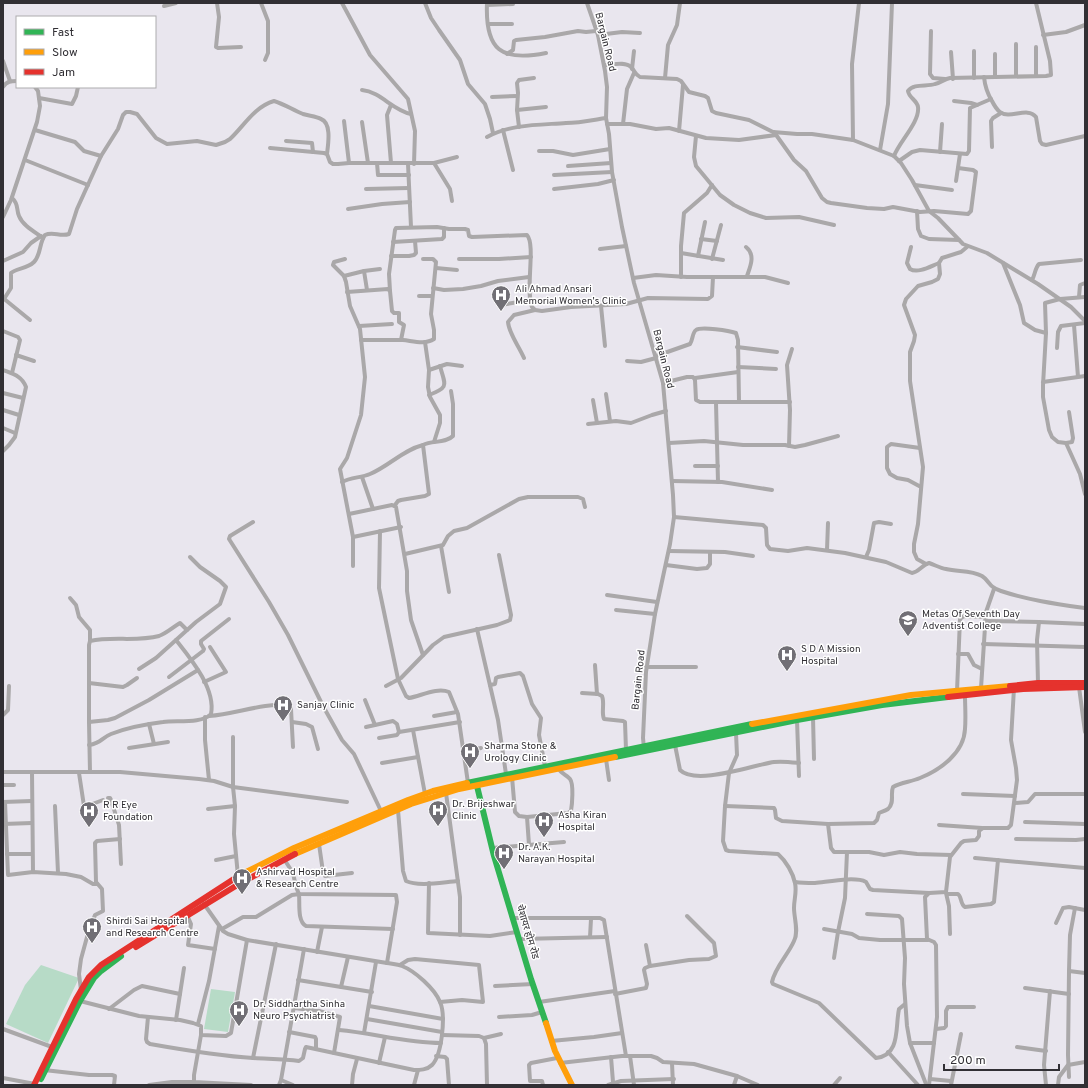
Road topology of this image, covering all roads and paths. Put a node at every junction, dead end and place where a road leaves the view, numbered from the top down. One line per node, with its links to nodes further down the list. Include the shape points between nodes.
1 (175, 3): 13 (street)
2 (217, 3): 22 (street, via 219,17 216,47)
3 (261, 3): 30 (street, via 268,21 268,53)
4 (342, 3): 60 (street, via 370,56 406,96)
5 (426, 3): 71 (street, via 439,30 460,60 468,84 485,104)
6 (587, 3): 18 (street, Bargain Road)
7 (680, 3): 39 (street, via 677,25 668,45)
8 (860, 3): 76 (street, via 852,64)
9 (892, 3): 81 (street, via 888,104)
10 (1036, 3): 20 (street)
11 (487, 4): 12 (street); 14 (street)
12 (513, 4)
13 (164, 6)
14 (488, 24): 15 (street); 28 (street, via 488,32 493,43)
15 (512, 24)
16 (1085, 25): 20 (street, via 1066,32)
17 (931, 32): 41 (street, via 930,74 933,78)
18 (597, 33): 19 (street); 28 (street, via 578,30 516,40 513,50); 32 (street, Bargain Road)
19 (640, 33)
20 (1043, 35): 35 (street, via 1051,73 1049,76)
21 (1016, 44): 34 (street)
22 (240, 47)
23 (1036, 47): 35 (street)
24 (634, 51): 33 (street)
25 (951, 52): 42 (street)
26 (974, 52): 40 (street)
27 (546, 53): 28 (street, via 523,56)
28 (507, 54)
29 (995, 54): 37 (street)
30 (265, 60)
31 (3, 61): 43 (street)
32 (604, 65): 33 (street, via 625,64); 61 (street, Bargain Road, via 607,87)
33 (633, 71): 39 (street, via 640,77); 65 (street, via 627,89)
34 (1016, 76): 35 (street); 37 (street)
35 (1036, 76)
36 (984, 77): 37 (street); 40 (street); 53 (street, via 986,91)
37 (995, 77)
38 (534, 78): 50 (street, via 517,81)
39 (665, 78): 45 (street, via 678,79)
40 (974, 78): 42 (street)
41 (946, 79): 42 (street); 88 (street, via 936,84 909,89 918,110 911,128)
42 (953, 79)
43 (10, 81): 44 (street); 46 (street)
44 (16, 81)
45 (684, 84): 70 (street); 72 (street, via 689,92 708,98 712,110 716,113 749,120)
46 (3, 87)
47 (36, 88): 52 (street)
48 (78, 88): 52 (street, via 72,104)
49 (362, 90): 55 (street, via 375,93)
50 (517, 96): 51 (street); 58 (street)
51 (492, 97)
52 (39, 98): 68 (street)
53 (991, 99): 56 (street); 59 (street)
54 (954, 101): 56 (street)
55 (391, 105): 60 (street); 95 (street, via 387,115)
56 (978, 105): 86 (street, via 972,106 969,110 969,151 967,154)
57 (546, 107): 58 (street)
58 (517, 110): 67 (street)
59 (1001, 113): 74 (street, via 1027,112 1034,115 1042,144); 78 (street, via 991,121)
60 (411, 114): 99 (street, via 415,131)
61 (606, 118): 64 (street, Bargain Road); 67 (street)
62 (344, 121): 92 (street)
63 (362, 122): 93 (street)
64 (607, 124): 65 (street); 80 (street, Bargain Road)
65 (623, 124): 70 (street)
66 (942, 124): 84 (street)
67 (519, 127): 69 (street)
68 (35, 130): 87 (street, via 75,142 84,151); 90 (street)
69 (503, 130): 71 (street); 102 (street)
70 (679, 131): 73 (street)
71 (493, 133): 75 (street)
72 (775, 133): 73 (street, via 739,140); 76 (street, via 812,134); 119 (street, via 794,160 806,171 822,198 828,202 867,208 893,207)
73 (696, 136): 109 (street, via 694,162)
74 (1085, 136)
75 (487, 137)
76 (853, 140): 81 (street)
77 (286, 141): 83 (street, via 312,143)
78 (992, 147)
79 (270, 148): 83 (street)
80 (610, 148): 82 (street, via 573,155); 97 (street, Bargain Road)
81 (880, 150): 88 (street)
82 (539, 151)
83 (313, 152): 85 (street)
84 (940, 152): 86 (street); 91 (street, via 916,151)
85 (327, 154): 87 (street, via 328,128 325,121 274,101 256,111 230,139 216,145 198,141 167,144 156,138 137,114 126,112); 92 (street, via 333,164)
86 (960, 154): 101 (street)
87 (101, 156): 108 (street)
88 (894, 156): 91 (street)
89 (457, 157): 96 (street)
90 (25, 160): 108 (street); 115 (street)
91 (899, 161): 110 (street)
92 (349, 163): 93 (street)
93 (368, 163): 94 (street)
94 (377, 163): 95 (street); 104 (street, via 378,175)
95 (391, 163): 98 (street)
96 (434, 163): 99 (street); 116 (street, via 450,189)
97 (611, 163): 100 (street); 103 (street, Bargain Road)
98 (408, 164): 99 (street); 104 (street)
99 (414, 164)
100 (568, 166)
101 (958, 168): 107 (street); 120 (street, via 976,172 970,213 966,215)
102 (513, 170)
103 (612, 172): 105 (street); 106 (street, Bargain Road)
104 (409, 175): 111 (street)
105 (554, 175)
106 (614, 180): 113 (street); 133 (street, Bargain Road)
107 (956, 181)
108 (88, 185): 127 (street, via 69,234 48,234)
109 (712, 185): 124 (street, via 720,195 734,205 760,216 799,217); 138 (street, via 707,193 684,213)
110 (914, 185): 114 (street); 120 (street)
111 (409, 188): 112 (street); 117 (street)
112 (366, 189)
113 (554, 189)
114 (952, 190)
115 (12, 198): 121 (street); 127 (street, via 17,203 21,219)
116 (452, 201)
117 (410, 202): 118 (street); 125 (street)
118 (348, 209)
119 (917, 211): 120 (street); 129 (street, via 921,236 929,239)
120 (929, 211): 129 (street)
121 (3, 217)
122 (705, 222): 128 (street)
123 (720, 225): 131 (street)
124 (834, 225)
125 (411, 227): 126 (street); 132 (street, via 395,229)
126 (444, 228): 130 (street, via 443,238); 141 (street, via 465,228 472,237 527,235 530,238)
127 (42, 237): 145 (street, via 31,243 23,252); 172 (street, via 35,261 11,273 10,288)
128 (701, 239): 131 (street); 140 (street)
129 (959, 240): 135 (street)
130 (415, 241): 132 (street); 139 (street, via 414,255)
131 (717, 241): 144 (street)
132 (393, 242): 139 (street)
133 (626, 246): 137 (street); 160 (street, Bargain Road)
134 (746, 247): 156 (street, via 752,256)
135 (967, 247): 149 (street); 150 (street, via 959,254 942,258)
136 (911, 248): 150 (street, via 907,263 913,271)
137 (600, 249)
138 (681, 253): 140 (street); 158 (street)
139 (391, 256): 166 (street)
140 (698, 256): 144 (street)
141 (530, 257): 143 (street); 157 (street)
142 (345, 259): 155 (street, via 332,264)
143 (459, 259)
144 (712, 259): 147 (street)
145 (3, 260)
146 (423, 260): 151 (street, via 435,259)
147 (723, 260)
148 (1081, 260): 161 (street, via 1039,264)
149 (1003, 262): 161 (street); 185 (street, via 1020,305 1023,321 1030,328)
150 (939, 263): 236 (street, via 938,279 918,286 904,305 915,335 910,352 910,375)
151 (436, 268): 154 (street); 164 (street)
152 (380, 269): 153 (street)
153 (364, 270): 155 (street); 165 (street)
154 (457, 270)
155 (344, 276): 167 (street)
156 (747, 276): 159 (street); 162 (street, via 765,277)
157 (529, 277): 164 (street, via 463,289); 174 (street)
158 (681, 277): 159 (street); 160 (street, via 656,275)
159 (713, 277): 175 (street, via 712,296 708,299 654,298)
160 (633, 278): 175 (street, Bargain Road)
161 (1032, 280): 173 (street)
162 (788, 283)
163 (1085, 283): 170 (street, via 1080,285)
164 (433, 288): 169 (street)
165 (367, 290): 166 (street); 167 (street)
166 (390, 291): 187 (street, via 392,311 399,313 399,322 404,325)
167 (347, 292): 183 (street)
168 (419, 296): 169 (street)
169 (432, 296): 188 (street, via 431,316 435,337)
170 (1078, 297): 171 (street); 173 (street)
171 (1085, 297)
172 (3, 298): 179 (street)
173 (1060, 299): 180 (street); 185 (street, via 1045,304)
174 (530, 300): 176 (street); 178 (street)
175 (639, 301): 177 (street); 195 (street, Bargain Road)
176 (501, 304)
177 (601, 306): 178 (street); 189 (street)
178 (535, 310): 196 (street, via 514,315 508,322)
179 (30, 320)
180 (1085, 322): 182 (street)
181 (392, 324): 183 (street)
182 (1074, 325): 191 (street, via 1060,327); 207 (street)
183 (359, 326): 186 (street)
184 (3, 330): 194 (street, via 20,338)
185 (1046, 333): 209 (street)
186 (361, 340): 187 (street); 242 (street, via 366,377 362,410 347,458 340,469)
187 (401, 340): 188 (street)
188 (425, 342): 204 (street)
189 (605, 346)
190 (737, 348): 193 (street); 195 (street, via 736,333 701,328 695,331 690,344); 201 (street)
191 (1057, 348)
192 (792, 349): 218 (street, via 787,365)
193 (777, 352)
194 (16, 355): 198 (street); 205 (street)
195 (656, 357): 197 (street, via 640,362); 210 (street, Bargain Road)
196 (524, 358)
197 (627, 361)
198 (34, 362)
199 (440, 366): 200 (street); 204 (street); 214 (street, via 444,387)
200 (462, 366)
201 (738, 369): 202 (street); 208 (street); 217 (street)
202 (776, 369)
203 (3, 370): 205 (street)
204 (429, 370): 214 (street)
205 (12, 373): 215 (street, via 25,384)
206 (1085, 376): 207 (street)
207 (1078, 377): 209 (street)
208 (695, 378): 210 (street, via 690,376); 219 (street, via 695,397 698,402)
209 (1043, 382): 233 (street, via 1043,397 1050,434 1058,442)
210 (663, 383): 221 (street, Bargain Road)
211 (451, 391): 230 (street, via 453,436 449,440)
212 (3, 393): 215 (street)
213 (606, 394): 224 (street)
214 (429, 395): 230 (street, via 440,415)
215 (23, 398): 223 (street)
216 (593, 400): 225 (street)
217 (739, 402): 218 (street); 219 (street)
218 (790, 402): 235 (street)
219 (716, 403): 232 (street)
220 (3, 410): 223 (street)
221 (666, 411): 224 (street, via 634,423); 231 (street, Bargain Road)
222 (1068, 412): 233 (street, via 1073,438 1072,442)
223 (19, 415): 228 (street)
224 (610, 421): 225 (street)
225 (597, 423): 226 (street)
226 (588, 424)
227 (3, 428): 228 (street)
228 (15, 433): 237 (street)
229 (838, 436): 235 (street, via 806,445)
230 (434, 442): 234 (street)
231 (669, 443): 232 (street); 241 (street, Bargain Road)
232 (717, 443): 235 (street); 239 (street)
233 (1066, 444): 246 (street)
234 (423, 445): 240 (street, via 405,452); 247 (street, via 429,494 401,500)
235 (789, 446)
236 (920, 448): 244 (street, via 923,466); 244 (street, via 889,445 887,468 890,474)
237 (3, 451)
238 (695, 466): 239 (street)
239 (718, 466): 243 (street)
240 (362, 477): 242 (street); 249 (street)
241 (672, 481): 243 (street); 251 (street, Bargain Road)
242 (342, 482): 250 (street)
243 (718, 482): 245 (street)
244 (921, 487): 267 (street, via 914,548 919,562)
245 (772, 490)
246 (1085, 491)
247 (394, 505): 249 (street); 255 (street, via 398,510)
248 (585, 507): 258 (street, via 583,499 578,497 523,498 467,528 454,531)
249 (373, 509): 250 (street)
250 (348, 514): 257 (street)
251 (674, 517): 259 (street, via 763,525 766,528 767,545 770,549); 260 (street, Bargain Road)
252 (253, 522): 384 (street, via 230,536 229,540 288,635 323,706 342,740 354,754)
253 (828, 523): 259 (street)
254 (891, 524): 266 (street, via 874,523)
255 (401, 527): 256 (street); 262 (street)
256 (380, 531): 257 (street); 301 (street, via 379,588)
257 (353, 536): 269 (street)
258 (441, 546): 262 (street); 271 (street)
259 (827, 550): 266 (street)
260 (669, 551): 261 (street); 268 (street, Bargain Road)
261 (710, 552): 264 (street); 268 (street, via 710,564 707,568)
262 (405, 554): 291 (street, via 411,620)
263 (499, 556): 282 (street, via 511,618 508,622)
264 (753, 556)
265 (190, 557): 283 (street, via 226,587 218,606)
266 (866, 557): 267 (street, via 891,563 912,573 918,572)
267 (926, 564): 270 (street, via 977,574 985,578)
268 (666, 565): 274 (street, Bargain Road)
269 (353, 566)
270 (994, 589): 275 (street, via 1034,600); 279 (street)
271 (449, 592)
272 (607, 595): 274 (street)
273 (70, 598): 285 (street, via 76,605 79,617 90,630)
274 (657, 602): 277 (street, Bargain Road)
275 (1085, 608)
276 (616, 610): 277 (street)
277 (655, 614): 294 (street, Bargain Road)
278 (229, 619): 292 (street, via 201,641 204,651)
279 (985, 619): 280 (street); 286 (street); 290 (street, via 964,616 960,619)
280 (1039, 622): 281 (street); 287 (street)
281 (1085, 624)
282 (478, 629): 291 (street, via 444,637); 306 (street)
283 (187, 630): 284 (street); 285 (street, via 180,623 164,634 155,636)
284 (176, 640): 292 (street); 296 (street)
285 (90, 642): 303 (street)
286 (983, 644): 287 (street); 297 (street)
287 (1037, 645): 289 (street); 304 (street)
288 (210, 647): 302 (street, via 226,672)
289 (1085, 647)
290 (958, 654): 297 (street, via 968,654 974,665); 312 (street)
291 (423, 655): 301 (street)
292 (192, 660): 298 (street); 299 (street)
293 (595, 665): 314 (street)
294 (646, 667): 295 (street); 343 (street, Bargain Road)
295 (696, 667)
296 (139, 669)
297 (982, 669): 311 (street)
298 (198, 670): 302 (street); 323 (street, via 115,718)
299 (169, 677)
300 (137, 678): 303 (street, via 123,687)
301 (398, 679): 308 (street); 317 (street, via 409,698 448,691)
302 (204, 682): 320 (street, via 212,702 211,714)
303 (88, 683): 323 (street)
304 (1038, 683): 305 (main road); 309 (main road)
305 (1085, 683)
306 (490, 685): 351 (street, via 494,684 498,677 520,673 523,676 533,708 541,718 540,735); 358 (street)
307 (9, 686): 318 (street, via 8,710)
308 (386, 686)
309 (1014, 687): 310 (main road); 311 (main road); 315 (main road); 372 (street, via 1011,740 1017,774)
310 (1082, 687): 331 (street)
311 (981, 688): 312 (main road)
312 (957, 691): 343 (main road, via 874,701)
313 (582, 693): 314 (street)
314 (597, 694): 344 (street, via 603,699 604,719 625,722)
315 (966, 694): 321 (main road); 389 (street, via 964,736 956,752 944,766 893,787 890,807 878,813 874,823)
316 (365, 700): 327 (street)
317 (457, 712): 319 (street); 325 (street)
318 (3, 715)
319 (434, 716)
320 (207, 717): 324 (street, via 288,704 291,707); 326 (street); 361 (street, via 205,732)
321 (814, 717): 322 (main road); 347 (street)
322 (797, 720): 332 (main road); 350 (street)
323 (89, 722): 337 (street)
324 (292, 722): 339 (street); 342 (street, via 312,726)
325 (460, 722): 329 (street); 345 (street)
326 (149, 724): 336 (street); 337 (street, via 112,734 98,744)
327 (375, 725): 328 (street); 330 (street, via 395,721)
328 (366, 727)
329 (413, 730): 330 (street); 346 (street)
330 (399, 732): 334 (street, via 397,735)
331 (1085, 732)
332 (736, 733): 338 (main road); 357 (street, via 737,755)
333 (233, 737): 367 (street)
334 (379, 738)
335 (168, 742): 336 (street)
336 (154, 744): 340 (street)
337 (89, 745): 355 (street)
338 (675, 745): 343 (main road); 357 (street, via 678,767 682,773 701,776)
339 (293, 747)
340 (129, 748)
341 (481, 748): 345 (street)
342 (318, 749)
343 (644, 749): 344 (main road); 348 (main road)
344 (626, 750): 351 (main road)
345 (463, 752): 363 (street)
346 (418, 757): 349 (street); 369 (street)
347 (814, 758)
348 (606, 759): 352 (main road); 362 (street)
349 (382, 763)
350 (798, 763): 357 (street, via 772,763); 359 (street)
351 (545, 766): 358 (main road)
352 (558, 768): 360 (main road); 385 (street, via 572,783 571,811)
353 (3, 772): 354 (street)
354 (32, 772): 356 (street); 375 (street)
355 (90, 772): 356 (street); 361 (street, via 120,772)
356 (79, 773): 374 (street, via 84,806)
357 (729, 773): 381 (street)
358 (506, 774): 364 (main road)
359 (799, 776)
360 (512, 777): 364 (main road); 385 (street, via 515,812 519,816)
361 (208, 780): 367 (street)
362 (609, 780)
363 (468, 783): 364 (main road); 369 (main road)
364 (476, 783): 368 (main road); 399 (main road, चेशायर होम रोड)
365 (3, 785): 366 (street)
366 (14, 785)
367 (233, 787): 377 (street); 380 (street)
368 (446, 793): 383 (main road); 416 (street)
369 (425, 794): 384 (main road)
370 (963, 794): 372 (street)
371 (1085, 794): 378 (street, via 1035,794 1028,802)
372 (1016, 796): 378 (street)
373 (108, 798): 393 (street, via 117,816)
374 (103, 800)
375 (32, 801): 376 (street); 387 (street)
376 (4, 802): 388 (street)
377 (347, 802)
378 (1015, 803): 392 (street, via 1010,827)
379 (55, 806): 412 (street)
380 (235, 806): 382 (street); 404 (street)
381 (725, 806): 389 (street, via 771,808 776,810 776,818 779,821); 417 (street, via 723,841 726,850 778,854)
382 (208, 810)
383 (398, 810): 397 (main road); 418 (street, via 404,878 410,883)
384 (381, 811): 414 (main road, via 281,854)
385 (528, 816): 398 (street)
386 (1025, 822): 390 (street)
387 (32, 823): 388 (street); 402 (street)
388 (4, 824): 401 (street)
389 (828, 824): 400 (street, via 832,850)
390 (1085, 824)
391 (939, 825): 392 (street)
392 (983, 828): 403 (street, via 976,840 964,841)
393 (120, 839): 409 (street); 419 (street, via 95,842)
394 (1016, 839): 395 (street)
395 (1085, 839)
396 (564, 842): 398 (street)
397 (319, 844): 406 (main road); 413 (street, via 325,876)
398 (529, 845): 399 (street)
399 (492, 848): 429 (main road, चेशायर होम रोड)
400 (847, 852): 403 (street); 415 (street)
401 (7, 854): 402 (street); 411 (street, via 9,875)
402 (32, 854): 411 (street)
403 (951, 855): 421 (street)
404 (236, 856): 407 (street); 414 (street)
405 (975, 858): 408 (street)
406 (284, 859): 414 (main road); 422 (street)
407 (216, 860)
408 (998, 860): 410 (street); 421 (street, via 994,902 991,904 965,906 958,894)
409 (121, 864)
410 (1085, 868)
411 (33, 872): 412 (street)
412 (58, 873): 419 (street)
413 (352, 873)
414 (240, 879): 423 (main road)
415 (846, 880): 417 (street); 420 (street, via 865,881 873,890); 437 (street)
416 (458, 881): 418 (street); 439 (street)
417 (795, 882): 506 (street, via 795,940 775,972 773,984 819,1003 874,1056 879,1057)
418 (429, 883): 439 (street, via 428,933)
419 (97, 884): 465 (street, via 102,890 103,911 95,915 85,942 78,974)
420 (929, 893): 421 (street); 444 (street, via 925,900)
421 (946, 893): 438 (street)
422 (300, 894): 432 (street, via 302,922 306,926); 433 (street, via 292,895 256,917 243,917); 434 (street, via 394,894 397,902)
423 (204, 902): 427 (main road); 433 (street)
424 (1075, 908): 425 (street); 431 (street, via 1063,908); 458 (street, via 1070,935)
425 (1085, 910)
426 (867, 914): 445 (street, via 901,917)
427 (183, 915): 448 (street, via 191,924 188,946); 465 (main road, via 101,965); 471 (main road, via 101,971)
428 (687, 916): 456 (street, via 714,943 716,956)
429 (512, 918): 430 (street); 436 (main road, चेशायर होम रोड)
430 (591, 919): 440 (street); 441 (street, via 604,920)
431 (1056, 923)
432 (322, 927): 434 (street); 450 (street)
433 (221, 928): 443 (street, via 228,934); 448 (street)
434 (393, 929): 454 (street)
435 (824, 929): 437 (street)
436 (517, 932): 439 (street, via 490,936); 442 (main road, चेशायर होम रोड)
437 (838, 932): 445 (street, via 859,938); 452 (street)
438 (950, 934)
439 (460, 935)
440 (590, 937): 441 (street); 442 (street)
441 (607, 937): 468 (street)
442 (519, 939): 461 (main road, चेशायर होम रोड)
443 (247, 940): 446 (street); 495 (street, via 230,1033 226,1036)
444 (928, 940): 445 (street); 487 (street, via 936,945)
445 (904, 941): 474 (street)
446 (276, 944): 449 (street); 512 (street)
447 (646, 945): 456 (street)
448 (215, 948): 485 (street)
449 (304, 949): 450 (street); 460 (street)
450 (317, 952): 451 (street)
451 (348, 957): 453 (street); 463 (street)
452 (834, 958)
453 (376, 962): 454 (street); 467 (street)
454 (387, 963): 455 (street)
455 (400, 966): 472 (street, via 418,976); 472 (street, via 408,960 415,959 479,965 483,1002)
456 (650, 966): 468 (street, via 644,970 646,988)
457 (184, 968): 469 (street)
458 (1069, 971): 459 (street); 470 (street)
459 (1085, 973)
460 (298, 980): 463 (street); 477 (street)
461 (533, 984): 462 (street); 473 (main road, चेशायर होम रोड)
462 (495, 986)
463 (341, 987): 467 (street)
464 (1025, 988): 466 (street)
465 (81, 990): 502 (main road)
466 (1050, 991): 470 (street); 505 (street)
467 (372, 992): 475 (street)
468 (615, 992): 473 (street); 491 (street)
469 (180, 994): 478 (street, via 142,986); 484 (street)
470 (1069, 994): 519 (street)
471 (80, 1001): 478 (street); 520 (main road)
472 (440, 1002): 483 (street)
473 (539, 1002): 479 (main road, चेशायर होम रोड)
474 (905, 1004): 500 (street); 506 (street, via 899,1009 896,1040)
475 (369, 1006): 482 (street); 483 (street)
476 (974, 1007): 487 (street, via 948,1007 946,1026)
477 (294, 1008): 488 (street, via 340,1017); 489 (street)
478 (109, 1009): 480 (street)
479 (542, 1012): 481 (street); 498 (main road, चेशायर होम रोड)
480 (148, 1017): 484 (street); 507 (street, via 148,1043)
481 (499, 1017)
482 (367, 1019): 490 (street); 492 (street)
483 (443, 1019): 492 (street)
484 (176, 1020): 485 (street)
485 (198, 1024): 495 (street, via 202,1027)
486 (3, 1029): 502 (street)
487 (936, 1029): 501 (street)
488 (339, 1030): 490 (street); 508 (street)
489 (289, 1032): 504 (street, via 316,1037); 513 (street)
490 (364, 1033): 496 (street)
491 (622, 1033): 498 (street); 510 (street)
492 (442, 1034): 497 (street); 499 (street)
493 (502, 1034): 497 (street)
494 (961, 1034): 532 (street)
495 (201, 1035): 507 (street)
496 (385, 1037): 499 (street); 517 (street)
497 (484, 1038): 543 (street)
498 (551, 1040): 515 (main road, चेशायर होम रोड)
499 (441, 1043): 509 (street)
500 (910, 1043): 501 (street); 531 (street)
501 (934, 1043): 531 (street)
502 (52, 1047): 520 (main road)
503 (1016, 1047): 505 (street)
504 (316, 1048): 508 (street); 513 (street, via 306,1047 300,1061)
505 (1046, 1051): 552 (street)
506 (888, 1052): 551 (street)
507 (198, 1053): 512 (street); 528 (street)
508 (334, 1053): 514 (street)
509 (436, 1056): 521 (street, via 432,1065 424,1070); 542 (street, via 447,1059)
510 (628, 1056): 511 (street); 518 (street, via 651,1056); 530 (street)
511 (611, 1057): 515 (street); 529 (street)
512 (253, 1058): 513 (street)
513 (285, 1059): 526 (street)
514 (357, 1059): 517 (street); 540 (street)
515 (558, 1060): 544 (street, via 529,1065 530,1080 542,1081); 545 (main road, चेशायर होम रोड)
516 (1085, 1062): 519 (street)
517 (379, 1063): 521 (street)
518 (672, 1063): 522 (street, via 694,1064); 527 (street)
519 (1068, 1064): 525 (street); 553 (street, via 1059,1077)
520 (44, 1070): 534 (main road); 535 (street, via 112,1075 115,1076)
521 (418, 1070): 541 (street)
522 (737, 1076): 548 (street); 549 (street)
523 (3, 1078): 534 (street)
524 (840, 1078): 550 (street)
525 (1070, 1078)
526 (281, 1080): 538 (street); 539 (street)
527 (674, 1080): 530 (street); 547 (street)
528 (194, 1082): 533 (street); 536 (street)
529 (614, 1082): 530 (street); 546 (street)
530 (634, 1083)
531 (928, 1083): 532 (street)
532 (951, 1083)
533 (201, 1084): 537 (street)
534 (36, 1085)
535 (114, 1085)
536 (149, 1085)
537 (251, 1085)
538 (279, 1085)
539 (293, 1085)
540 (352, 1085)
541 (414, 1085)
542 (449, 1085)
543 (487, 1085)
544 (543, 1085)
545 (572, 1085)
546 (608, 1085)
547 (673, 1085)
548 (734, 1085)
549 (758, 1085)
550 (834, 1085)
551 (918, 1085)
552 (1046, 1085)
553 (1058, 1085)

